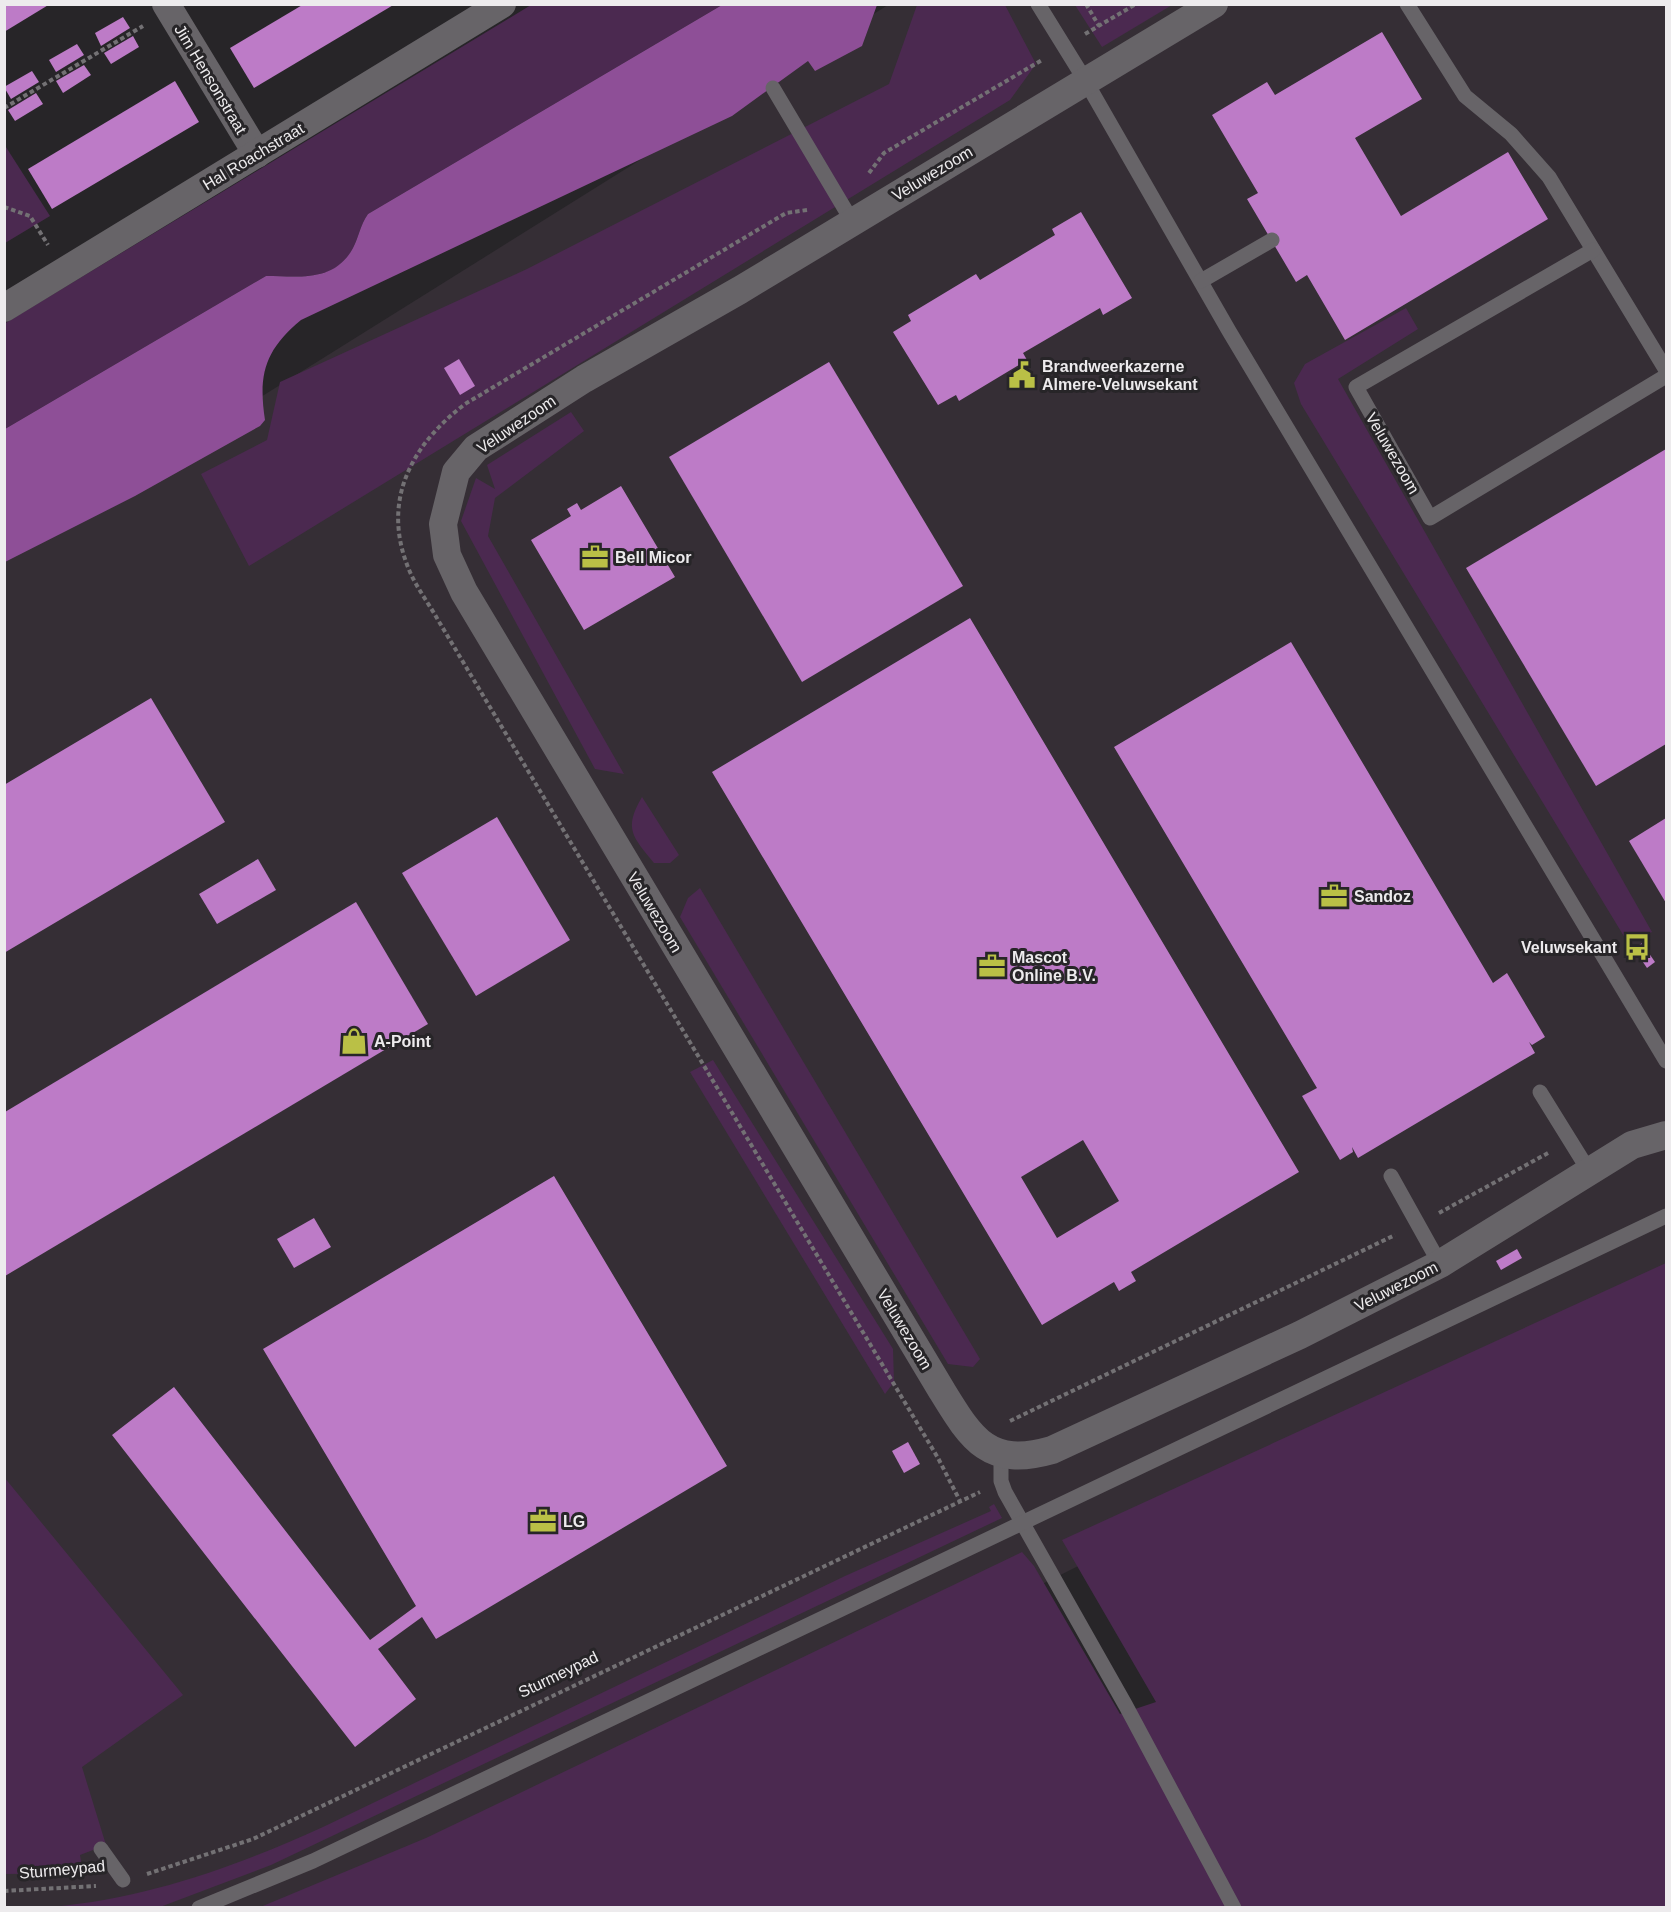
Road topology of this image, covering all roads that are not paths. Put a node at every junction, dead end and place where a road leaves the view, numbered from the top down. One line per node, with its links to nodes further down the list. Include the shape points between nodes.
1 (502, 4): 8 (street, Hal Roachstraat)
2 (1038, 4): 6 (lane)
3 (1214, 4): 6 (street, Veluwezoom)
4 (1407, 4): 11 (lane, via 1465,96 1511,134 1549,177)
5 (167, 7): 8 (street, Jim Hensonstraat)
6 (1085, 80): 9 (street, Veluwezoom); 12 (lane)
7 (773, 88): 9 (lane)
8 (257, 154): 13 (street, Hal Roachstraat)
9 (852, 221): 23 (street, Veluwezoom, via 584,379 476,448 456,472 443,524 447,555 464,592 942,1391 974,1438)
10 (1272, 240): 12 (lane)
11 (1593, 250): 14 (lane); 15 (lane, Veluwezoom, via 1356,387 1430,518)
12 (1201, 281): 16 (lane)
13 (4, 308)
14 (1666, 370)
15 (1666, 376)
16 (1666, 1061)
17 (1540, 1092): 19 (lane)
18 (1666, 1135): 19 (street, Veluwezoom, via 1632,1145)
19 (1589, 1171): 22 (street, Veluwezoom)
20 (1391, 1176): 22 (lane)
21 (1666, 1216): 24 (lane)
22 (1440, 1264): 23 (street, Veluwezoom, via 1300,1335 1052,1450 1031,1456)
23 (1001, 1453): 24 (lane, via 1001,1481)
24 (1022, 1522): 27 (lane, via 313,1861); 28 (lane)
25 (101, 1849): 26 (lane, Sturmeypad)
26 (123, 1880)
27 (199, 1908)
28 (1234, 1908)

